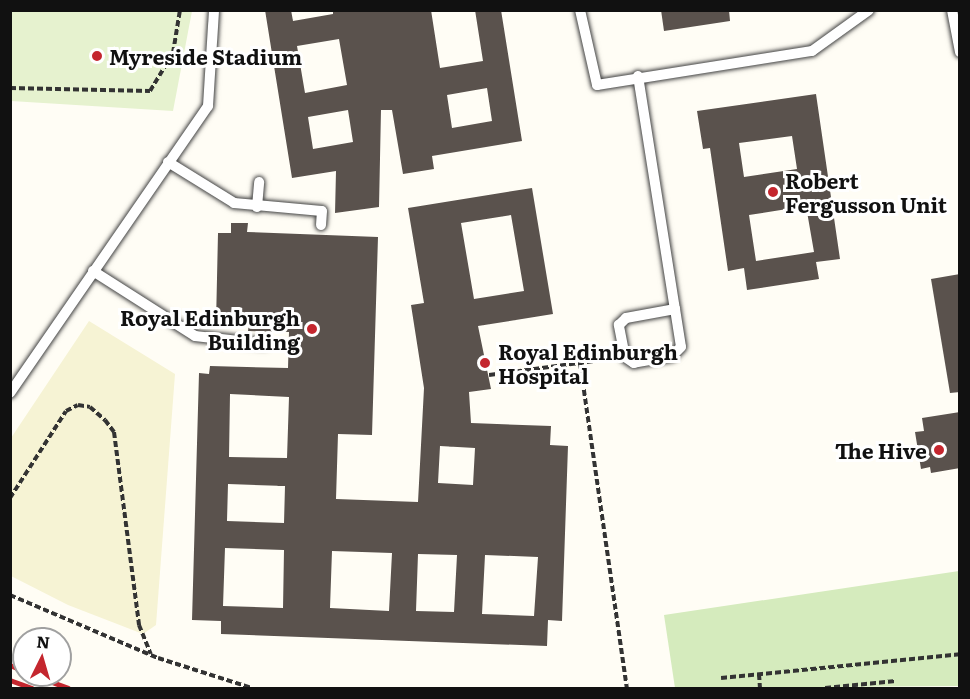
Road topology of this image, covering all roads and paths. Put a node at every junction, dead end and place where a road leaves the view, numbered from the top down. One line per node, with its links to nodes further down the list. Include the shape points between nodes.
1 (180, 10): 8 (path, via 173,53 150,91)
2 (214, 10): 9 (lane, via 208,106)
3 (580, 10): 7 (lane, via 597,85)
4 (869, 10): 7 (lane, via 812,51)
5 (952, 10): 6 (lane)
6 (960, 52)
7 (638, 76): 14 (lane)
8 (10, 88)
9 (168, 162): 11 (lane, via 234,203); 13 (lane)
10 (259, 182): 11 (lane)
11 (257, 207): 12 (lane, via 322,211)
12 (321, 225)
13 (93, 271): 15 (lane, via 195,336); 19 (lane)
14 (675, 309): 16 (lane, via 626,318 619,326); 16 (lane, via 681,347 672,356 634,363)
15 (265, 344)
16 (625, 357): 17 (path)
17 (580, 363): 18 (path); 28 (path)
18 (489, 375)
19 (10, 393)
20 (10, 498): 22 (path, via 66,411 78,405 90,407 105,420 114,432 139,625)
21 (10, 595): 22 (path)
22 (151, 654): 27 (path)
23 (960, 654): 24 (path)
24 (759, 674): 25 (path); 29 (path)
25 (721, 678)
26 (896, 681): 30 (path)
27 (252, 688)
28 (627, 688)
29 (760, 688)
30 (825, 688)

